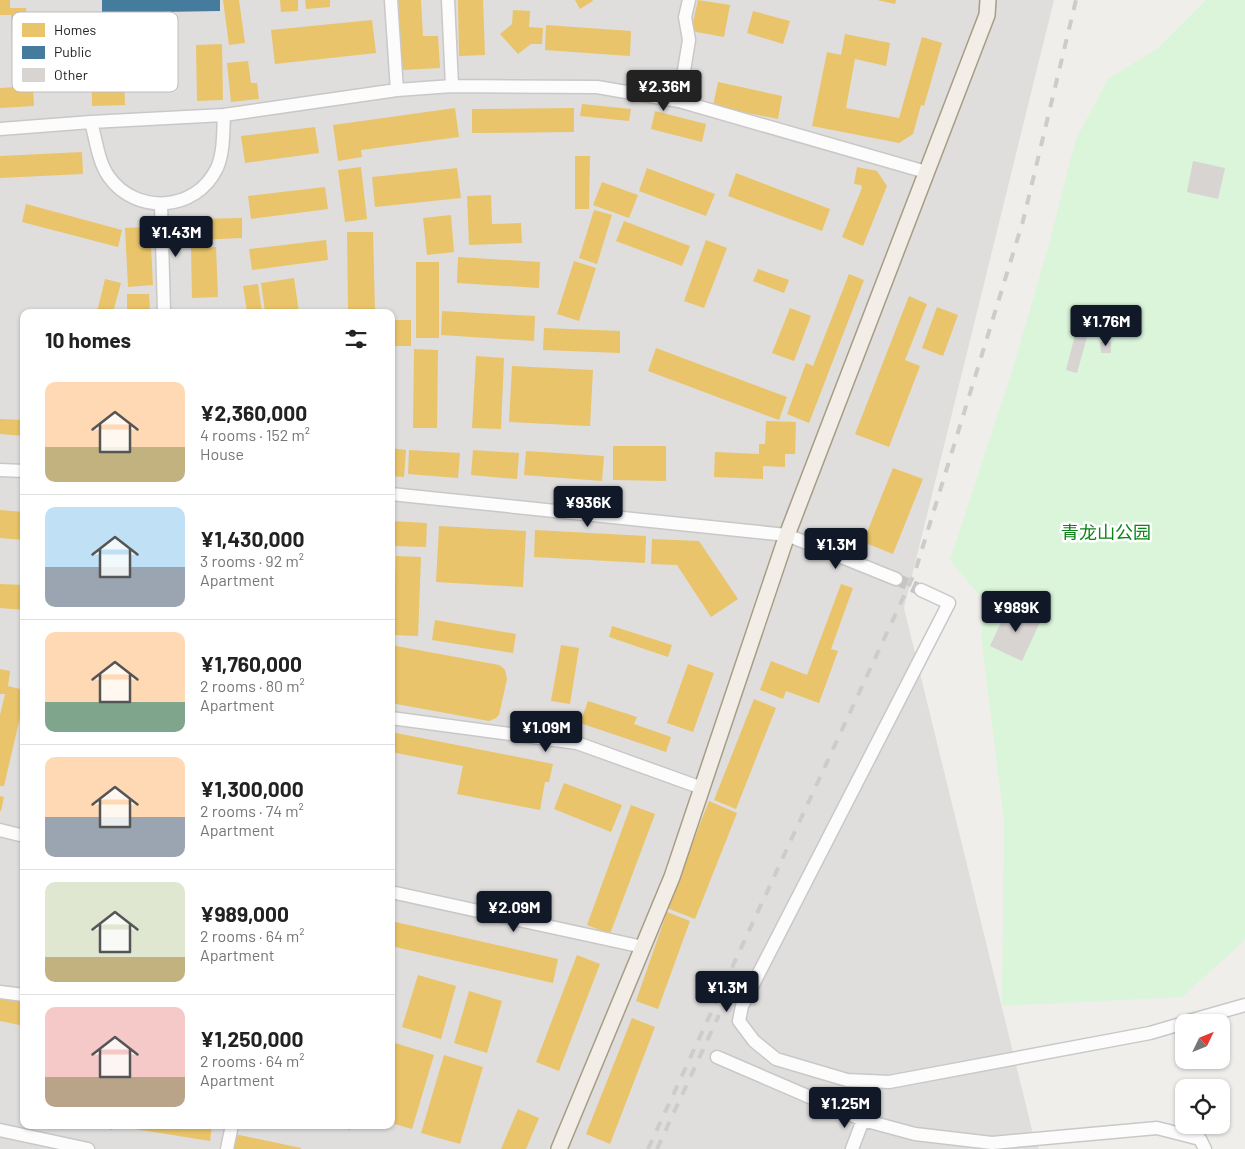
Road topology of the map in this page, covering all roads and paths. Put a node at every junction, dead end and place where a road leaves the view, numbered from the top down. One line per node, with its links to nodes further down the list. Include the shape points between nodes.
1 (391, 0): 6 (street)
2 (448, 0): 5 (street)
3 (689, 0): 7 (street, via 685,17 689,40)
4 (988, 0): 11 (main road, via 987,15)
5 (452, 86): 6 (street); 7 (street, via 597,87)
6 (396, 90): 8 (street)
7 (679, 101): 11 (street)
8 (224, 115): 9 (street); 12 (street, via 222,151 211,178 189,197)
9 (91, 122): 10 (street); 12 (street, via 102,165 114,183 140,201)
10 (0, 129)
11 (926, 172): 17 (main road)
12 (161, 204): 13 (street)
13 (164, 309)
14 (0, 470): 15 (street)
15 (20, 471)
16 (395, 494): 17 (street)
17 (787, 535): 18 (street); 21 (main road)
18 (896, 579)
19 (921, 590): 30 (street, via 948,603 742,1006 739,1021 754,1041 776,1059 847,1080 889,1082)
20 (395, 719): 21 (street, via 577,743)
21 (702, 788): 25 (main road, via 672,877)
22 (0, 830): 23 (street)
23 (20, 835)
24 (395, 893): 25 (street)
25 (643, 947): 38 (main road)
26 (0, 992): 27 (street)
27 (20, 994)
28 (1245, 1005): 29 (street)
29 (1214, 1014)
30 (1175, 1026)
31 (716, 1057): 32 (street)
32 (863, 1120): 39 (street); 40 (street, via 915,1134 992,1143 1157,1128 1200,1139)
33 (231, 1129): 37 (street)
34 (0, 1130): 35 (street)
35 (33, 1131): 36 (street)
36 (88, 1149)
37 (227, 1149)
38 (559, 1149)
39 (852, 1149)
40 (1205, 1149)

